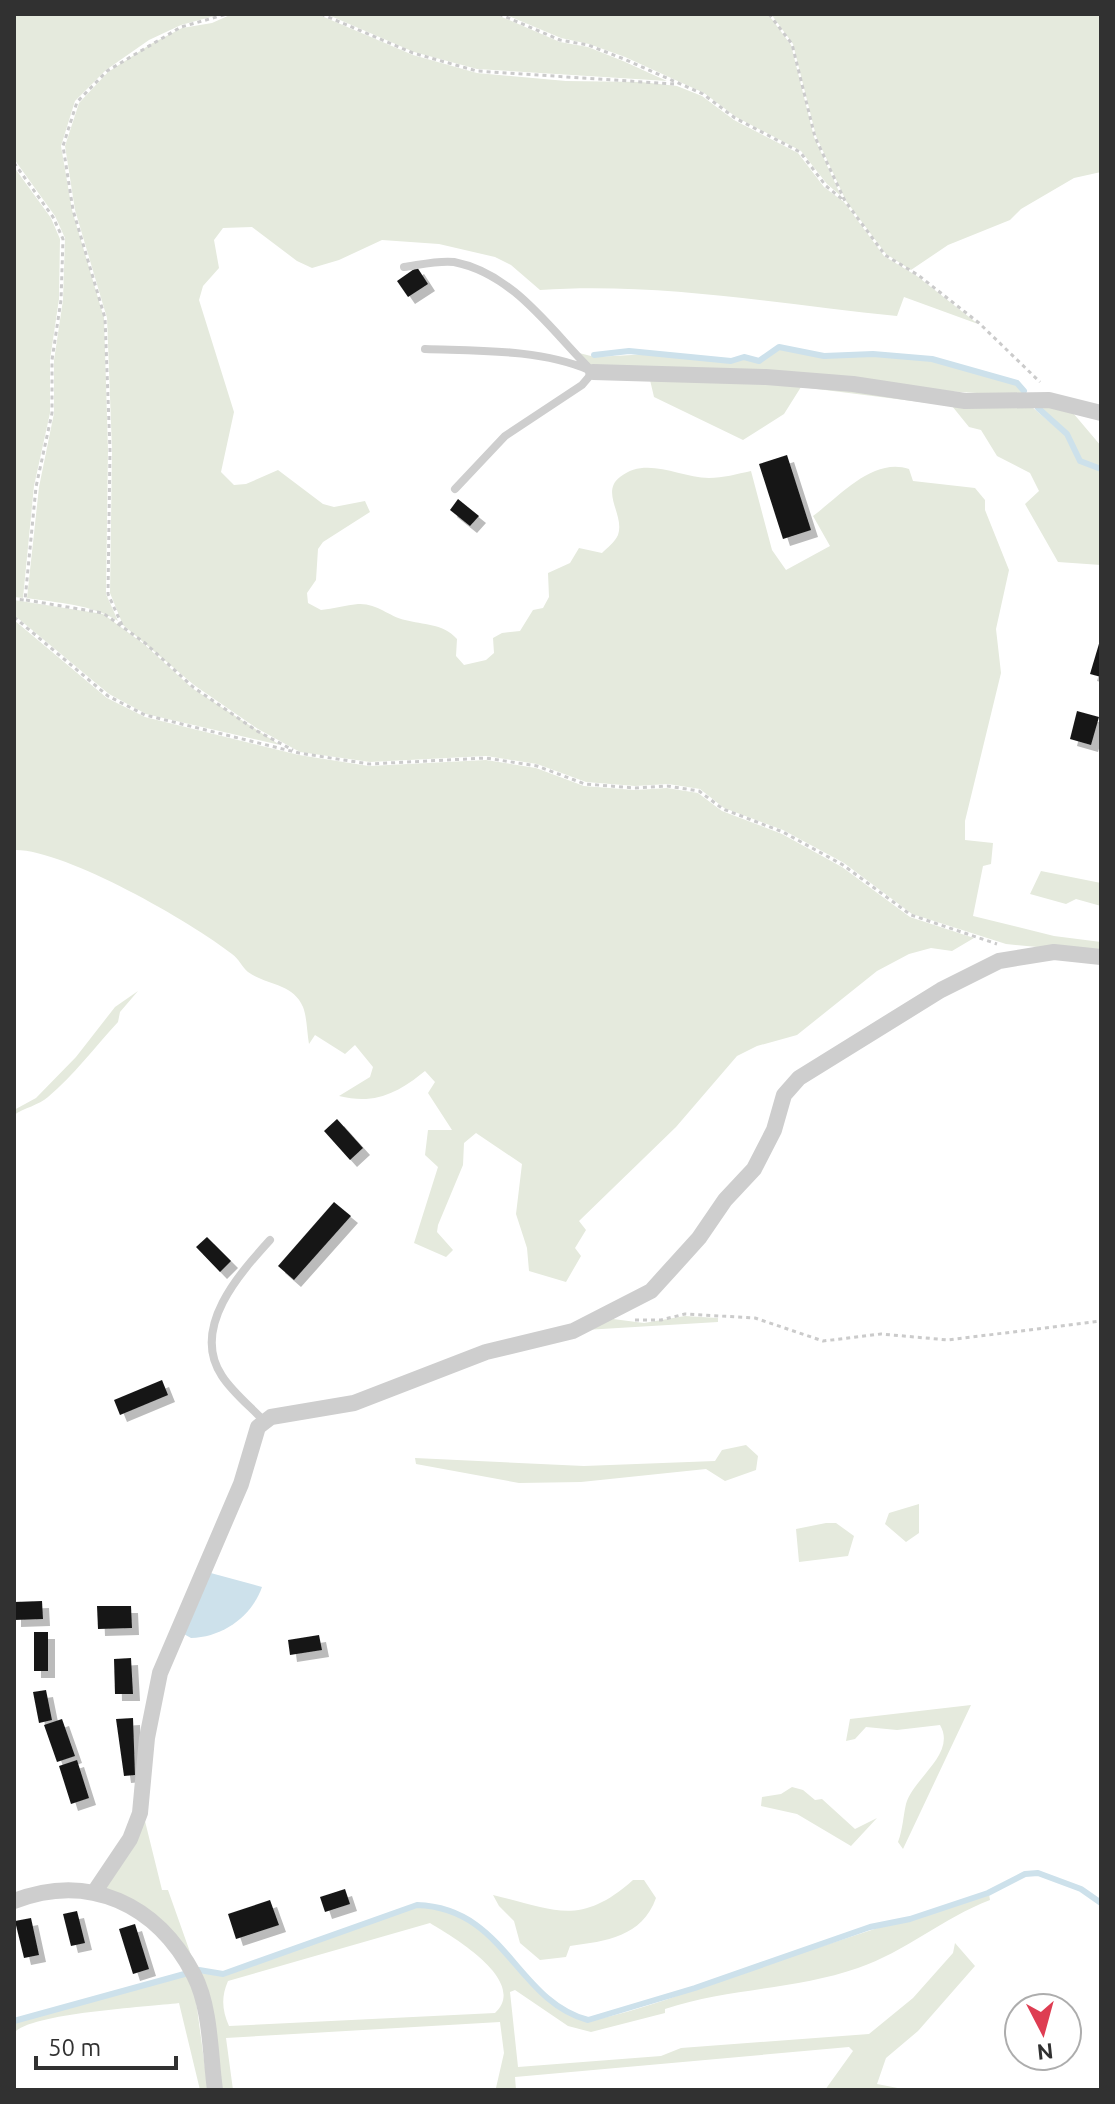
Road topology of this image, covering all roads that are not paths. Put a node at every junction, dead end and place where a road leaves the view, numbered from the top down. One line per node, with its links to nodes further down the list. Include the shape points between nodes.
1 (404, 267): 3 (lane, via 452,262 486,274 525,298)
2 (425, 349): 3 (lane, via 573,363)
3 (593, 372): 4 (street, via 853,384 965,401 1049,400); 5 (lane, via 582,385 505,436)
4 (1101, 413)
5 (455, 489)
6 (1101, 957): 8 (street, via 1054,952 999,961 970,973 799,1078 784,1095 754,1169 651,1291 573,1331 486,1352 354,1403)
7 (270, 1240): 8 (lane, via 223,1299 213,1344 221,1375)
8 (265, 1422): 9 (street, via 258,1427 241,1484 160,1673 140,1813 130,1839)
9 (95, 1891): 10 (street, via 77,1888); 11 (street, via 132,1906 168,1937 192,1972 202,1998)
10 (14, 1901)
11 (215, 2090)

